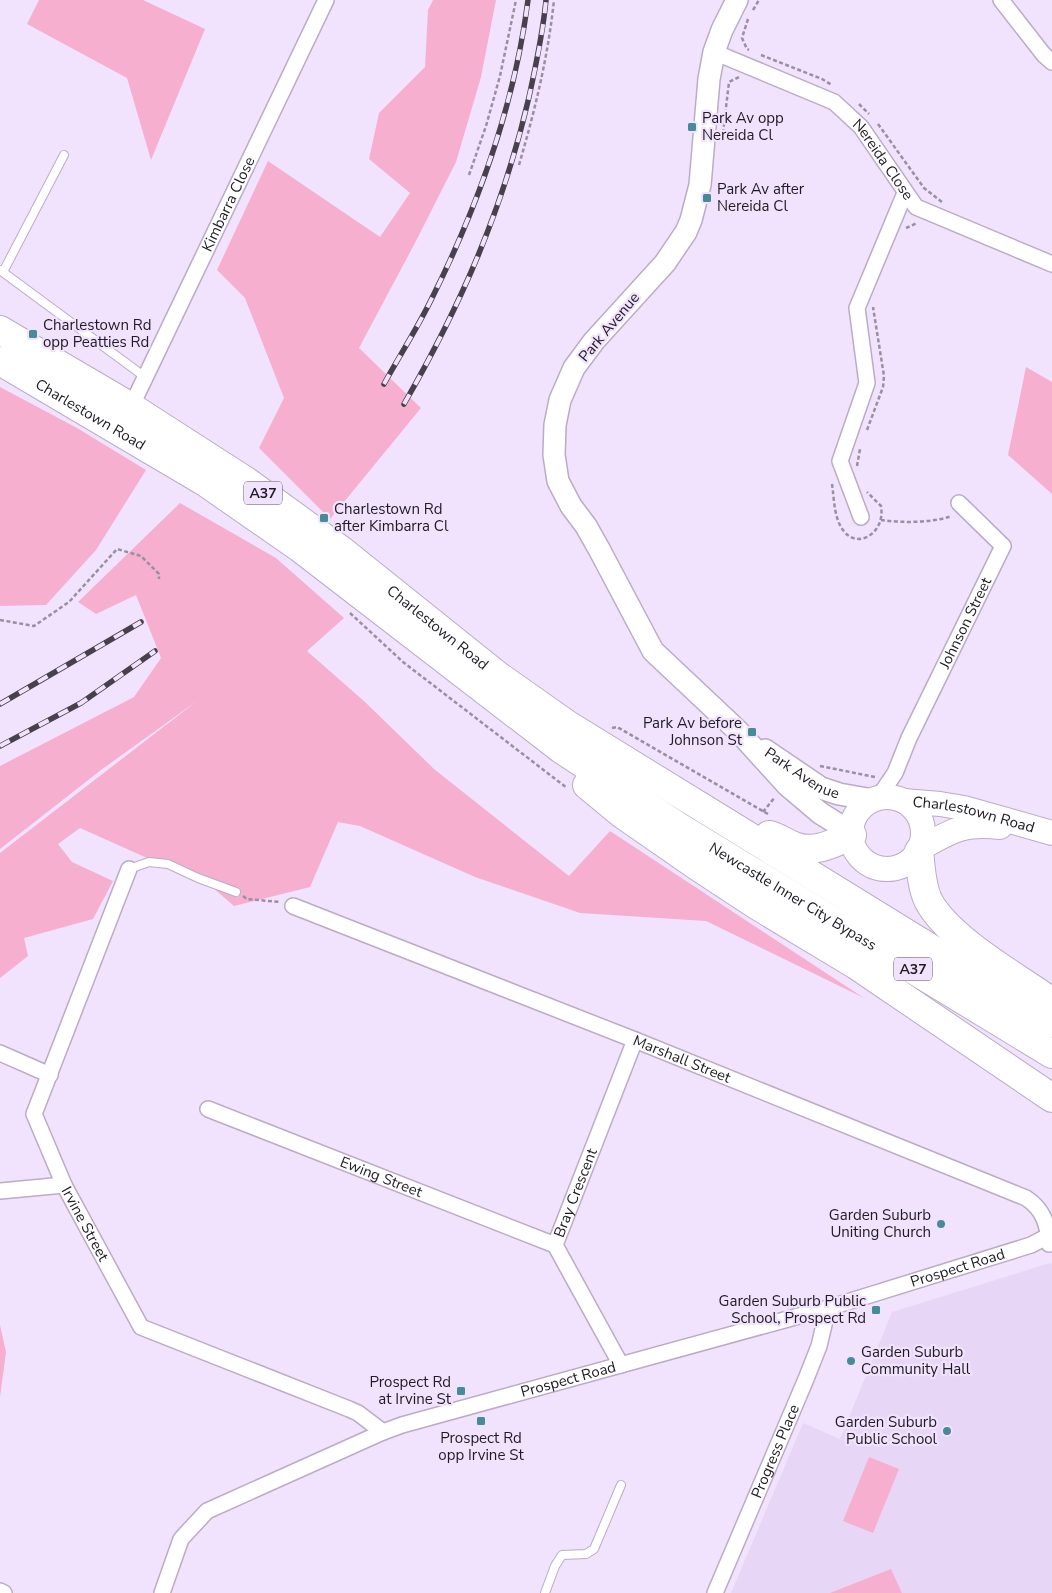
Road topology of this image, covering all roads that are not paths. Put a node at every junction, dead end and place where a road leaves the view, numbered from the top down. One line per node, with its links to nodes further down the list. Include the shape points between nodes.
1 (326, 0): 13 (street, Kimbarra Close)
2 (737, 0): 4 (main road, Park Avenue)
3 (1001, 0): 5 (street)
4 (714, 52): 7 (street, Nereida Close, via 834,102 861,127); 18 (main road, Park Avenue, via 700,185 692,220 665,263 594,341 574,368 560,400 554,455 558,481 595,541 653,651)
5 (1052, 62)
6 (64, 155): 9 (lane)
7 (906, 192): 8 (street, Nereida Close, via 916,207); 17 (street, via 857,308 867,382 840,461)
8 (1052, 264)
9 (2, 271): 13 (lane)
10 (0, 330): 14 (highway, Charlestown Road / A37)
11 (0, 361): 12 (highway, Charlestown Road / A37)
12 (27, 377): 14 (street, Charlestown Road, via 54,381 113,406); 15 (highway, Charlestown Road / A37)
13 (145, 378): 14 (street, Kimbarra Close)
14 (131, 408): 15 (street, Charlestown Road, via 135,425 175,450); 24 (highway, Charlestown Road / A37, via 246,481 389,587 497,675 568,725)
15 (205, 482): 19 (highway, Charlestown Road / A37, via 300,548)
16 (961, 505): 20 (street, Johnson Street, via 1003,546)
17 (861, 517)
18 (738, 731): 21 (main road, Park Avenue, via 817,786 839,794); 23 (main road, Park Avenue, via 787,785 820,814)
19 (561, 749): 33 (highway, Newcastle Inner City Bypass / A37, via 798,903); 35 (highway, via 564,766 622,814 697,866 764,904)
20 (903, 756): 21 (street, Johnson Street); 21 (street, Johnson Street)
21 (886, 795): 22 (main road, Charlestown Road, via 964,808); 23 (main road, via 864,806 856,815); 25 (main road, Charlestown Road, via 913,808 921,821 923,830)
22 (1047, 832): 25 (main road, Charlestown Road, via 968,826)
23 (852, 834): 24 (highway, via 828,846 811,849 796,847 771,835); 25 (main road, Charlestown Road, via 854,846 862,858 882,868 900,866)
24 (750, 838): 30 (highway, Newcastle Inner City Bypass / A37)
25 (919, 850): 29 (highway, via 928,900 940,917 972,947)
26 (129, 869): 27 (lane, via 148,862 168,864); 34 (street, Irvine Street)
27 (236, 892)
28 (293, 906): 31 (street, Marshall Street)
29 (1052, 1002)
30 (1052, 1023)
31 (635, 1040): 39 (street, Marshall Street, via 1026,1198 1042,1214); 40 (street, Bray Crescent)
32 (0, 1053): 34 (street)
33 (1052, 1054)
34 (50, 1075): 37 (street, Irvine Street, via 34,1114)
35 (1052, 1098)
36 (208, 1109): 40 (street, Ewing Street)
37 (64, 1185): 38 (street); 43 (street, Irvine Street, via 141,1327 349,1409)
38 (0, 1192)
39 (1050, 1241): 41 (street, Prospect Road)
40 (555, 1245): 42 (street, Bray Crescent)
41 (828, 1308): 42 (street, Prospect Road); 49 (street, Progress Place, via 806,1379)
42 (620, 1365): 43 (street, Prospect Road)
43 (383, 1432): 47 (street, Prospect Road, via 207,1511 181,1538)
44 (621, 1485): 48 (lane, via 594,1549 586,1554 562,1555)
45 (0, 1591): 46 (street)
46 (4, 1593)
47 (162, 1593)
48 (545, 1593)
49 (715, 1593)

